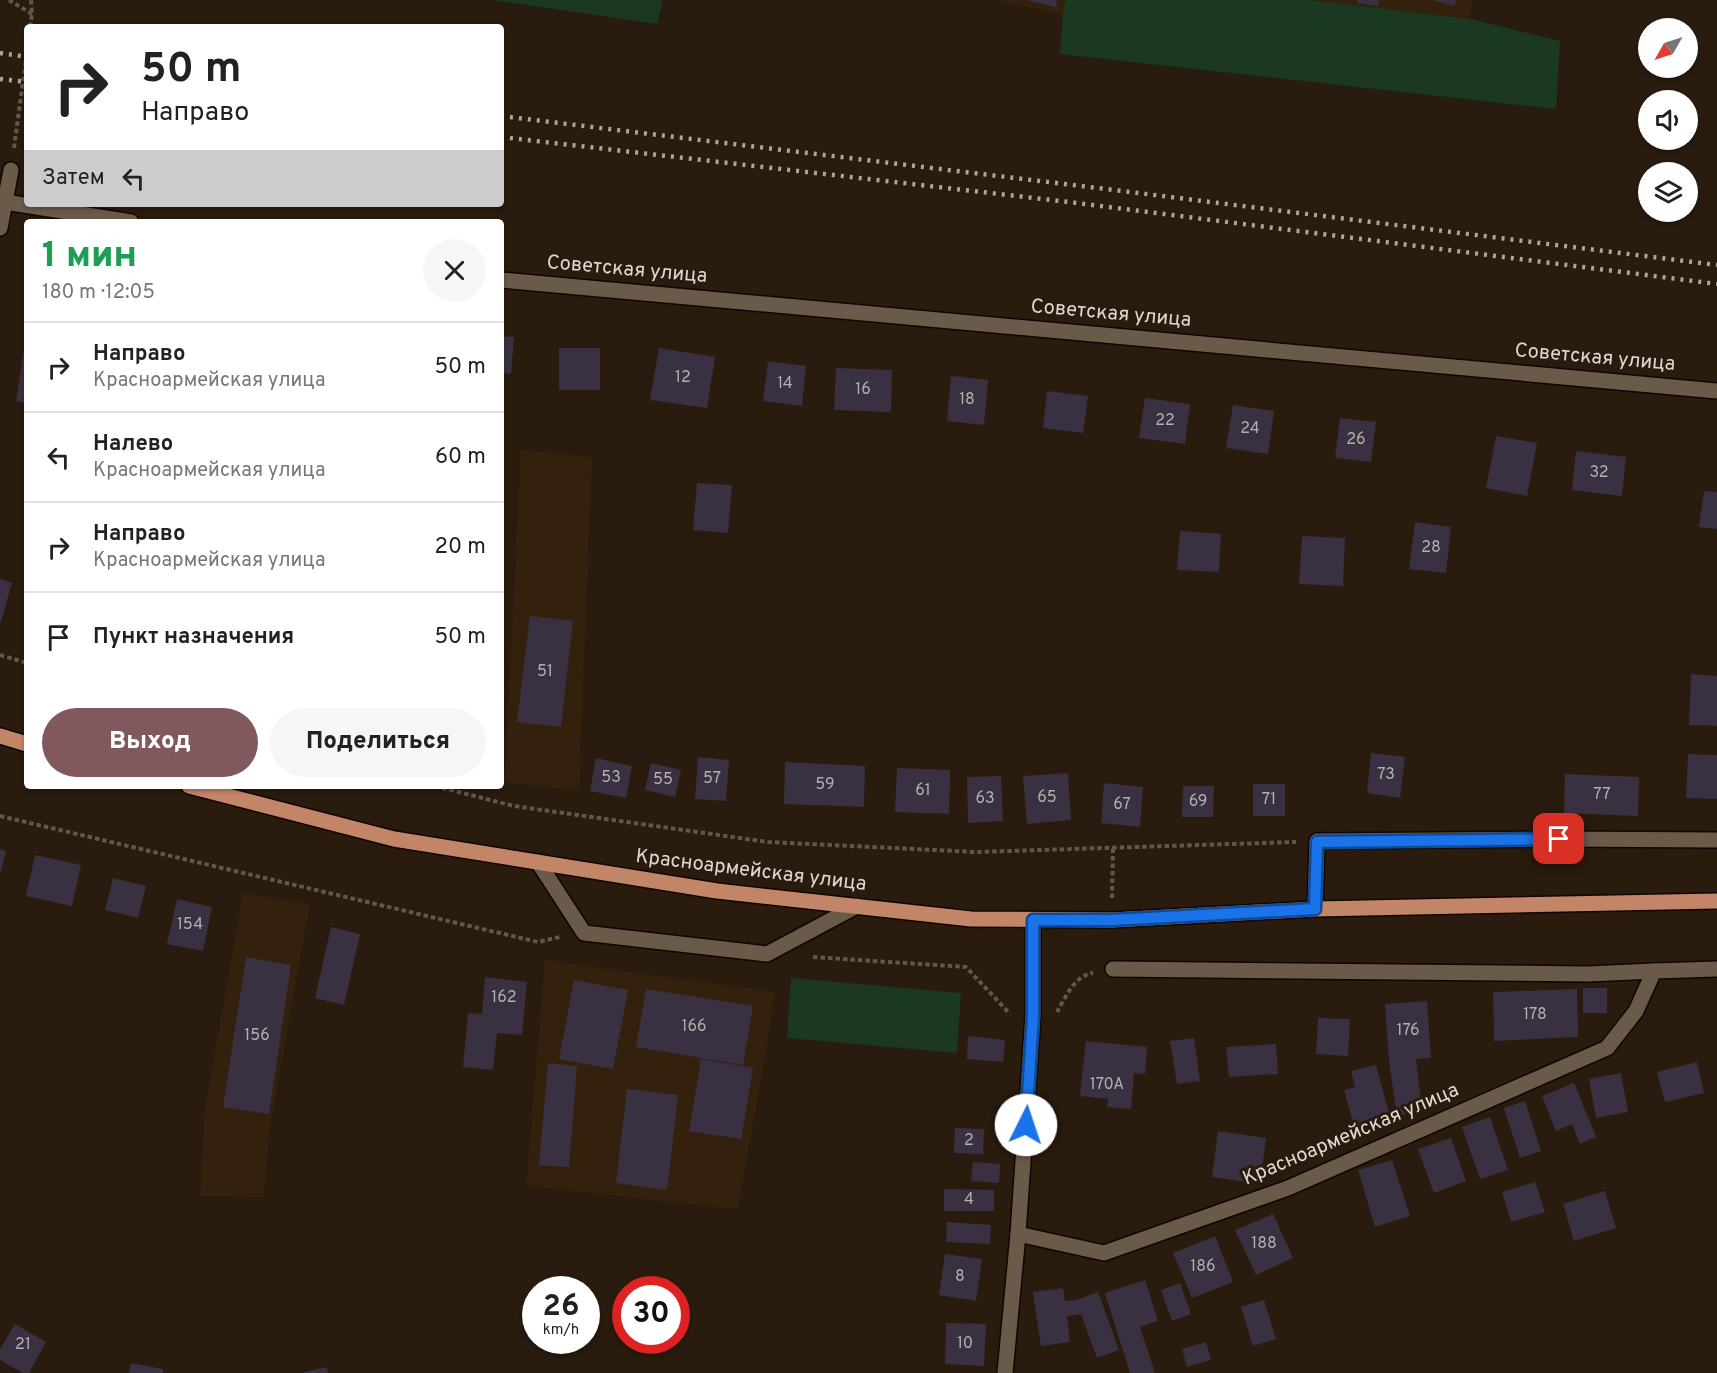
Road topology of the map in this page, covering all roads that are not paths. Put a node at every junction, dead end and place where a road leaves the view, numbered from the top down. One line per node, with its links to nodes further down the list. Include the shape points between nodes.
1 (11, 170): 2 (street)
2 (5, 202): 3 (street); 6 (street)
3 (24, 205)
4 (36, 207): 5 (street)
5 (112, 219)
6 (0, 228)
7 (504, 280): 8 (street, Советская улица)
8 (1717, 391)
9 (0, 736): 10 (main road)
10 (24, 743)
11 (201, 789): 13 (main road, Красноармейская улица, via 394,839)
12 (1717, 840): 16 (street, via 1317,842)
13 (538, 862): 15 (main road, Красноармейская улица, via 717,891); 15 (street, via 584,933 768,954)
14 (1717, 901): 16 (main road, Красноармейская улица)
15 (857, 906): 17 (main road, Красноармейская улица, via 971,919)
16 (1315, 909): 17 (main road, Красноармейская улица, via 1112,920)
17 (1033, 920): 21 (street, via 1033,1016)
18 (1113, 969): 20 (street, via 1588,974)
19 (1717, 969): 20 (street)
20 (1654, 970): 21 (street, Красноармейская улица, via 1636,1011 1607,1048 1288,1188 1104,1253)
21 (1018, 1234): 22 (street)
22 (1005, 1373)

